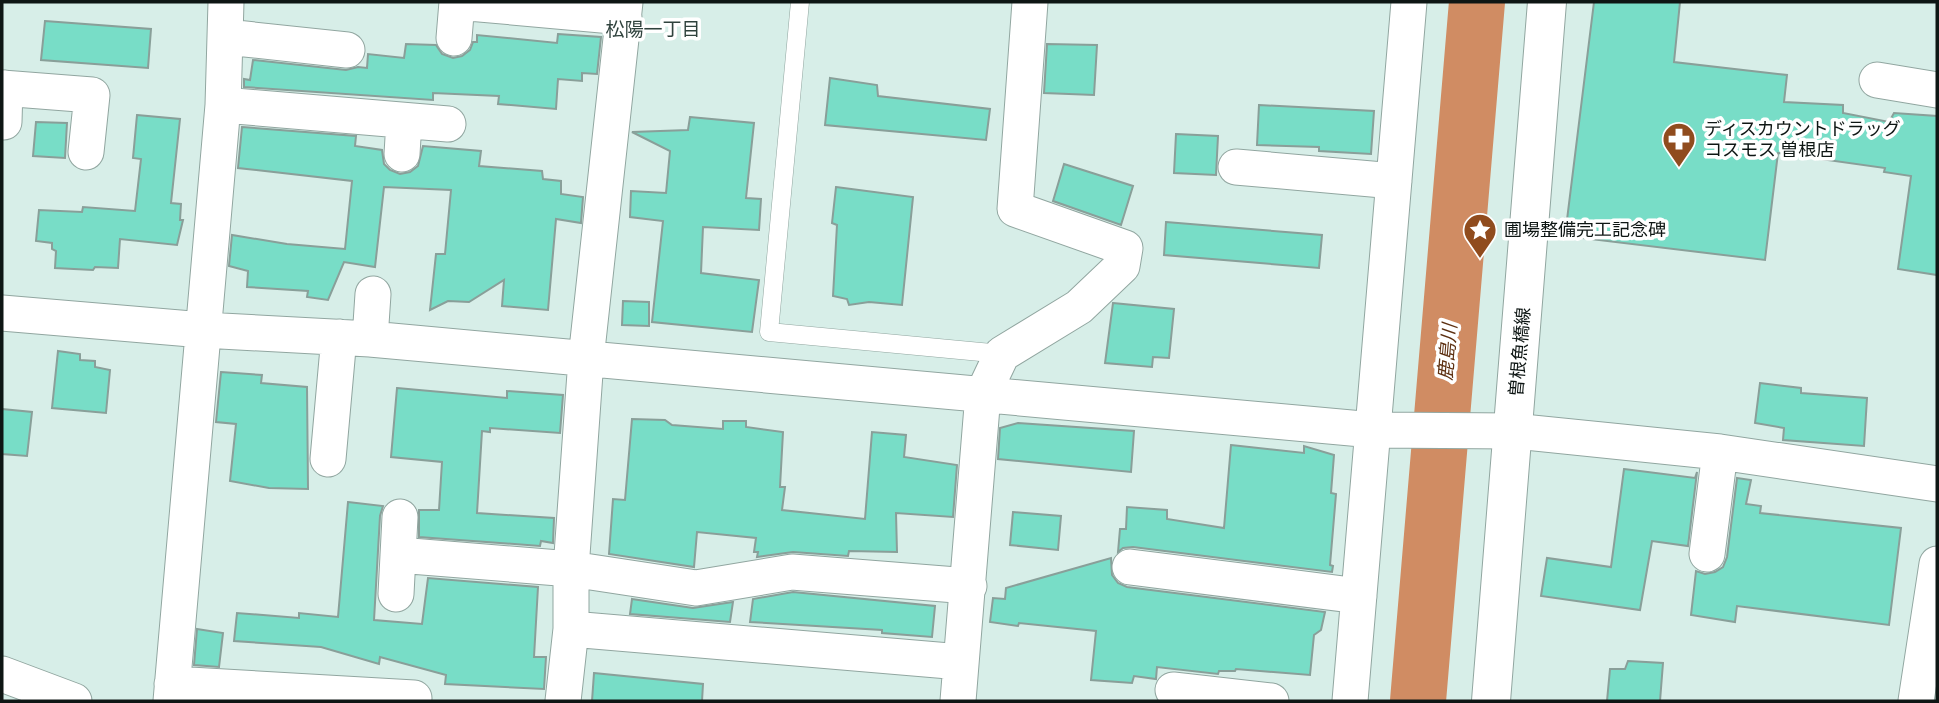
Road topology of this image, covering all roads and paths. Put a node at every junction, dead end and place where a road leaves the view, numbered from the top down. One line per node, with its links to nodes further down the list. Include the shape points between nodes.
1 (226, 2): 7 (street)
2 (800, 2): 23 (lane, via 769,332)
3 (1030, 2): 23 (street, via 1015,209 1125,248 1122,266 1079,307)
4 (1409, 2): 18 (street)
5 (1547, 2): 27 (main road, 曽根魚橋線)
6 (624, 9): 8 (street, via 457,2); 24 (street)
7 (226, 37): 9 (street); 13 (street)
8 (454, 38)
9 (347, 50)
10 (1877, 80): 12 (street)
11 (3, 88): 14 (street); 16 (street, via 92,95)
12 (1937, 90)
13 (223, 105): 15 (street, via 403,138); 21 (street)
14 (4, 122)
15 (448, 124)
16 (86, 152)
17 (1236, 167): 18 (street)
18 (1394, 181): 26 (street)
19 (373, 294): 22 (street)
20 (2, 313): 21 (street)
21 (204, 330): 22 (street); 44 (street)
22 (354, 338): 24 (street); 29 (street)
23 (1002, 354): 25 (street)
24 (586, 359): 25 (street); 36 (street)
25 (984, 394): 26 (street); 37 (street)
26 (1373, 430): 27 (street); 39 (street)
27 (1514, 431): 28 (street); 52 (main road, 曽根魚橋線)
28 (1720, 452): 30 (street); 32 (street)
29 (328, 459)
30 (1937, 484)
31 (400, 517): 33 (street)
32 (1707, 554)
33 (398, 555): 36 (street); 38 (street)
34 (1937, 564): 53 (street)
35 (1130, 567): 39 (street)
36 (571, 569): 37 (street, via 696,587 792,572); 40 (street)
37 (969, 586): 41 (street)
38 (396, 594)
39 (1359, 596): 51 (street)
40 (571, 629): 41 (street); 48 (street)
41 (961, 662): 49 (street)
42 (2, 674): 47 (street)
43 (1173, 690): 50 (street)
44 (172, 693): 45 (street)
45 (340, 698): 46 (street)
46 (414, 698)
47 (75, 701)
48 (563, 701)
49 (958, 701)
50 (1271, 701)
51 (1350, 701)
52 (1491, 701)
53 (1916, 701)

